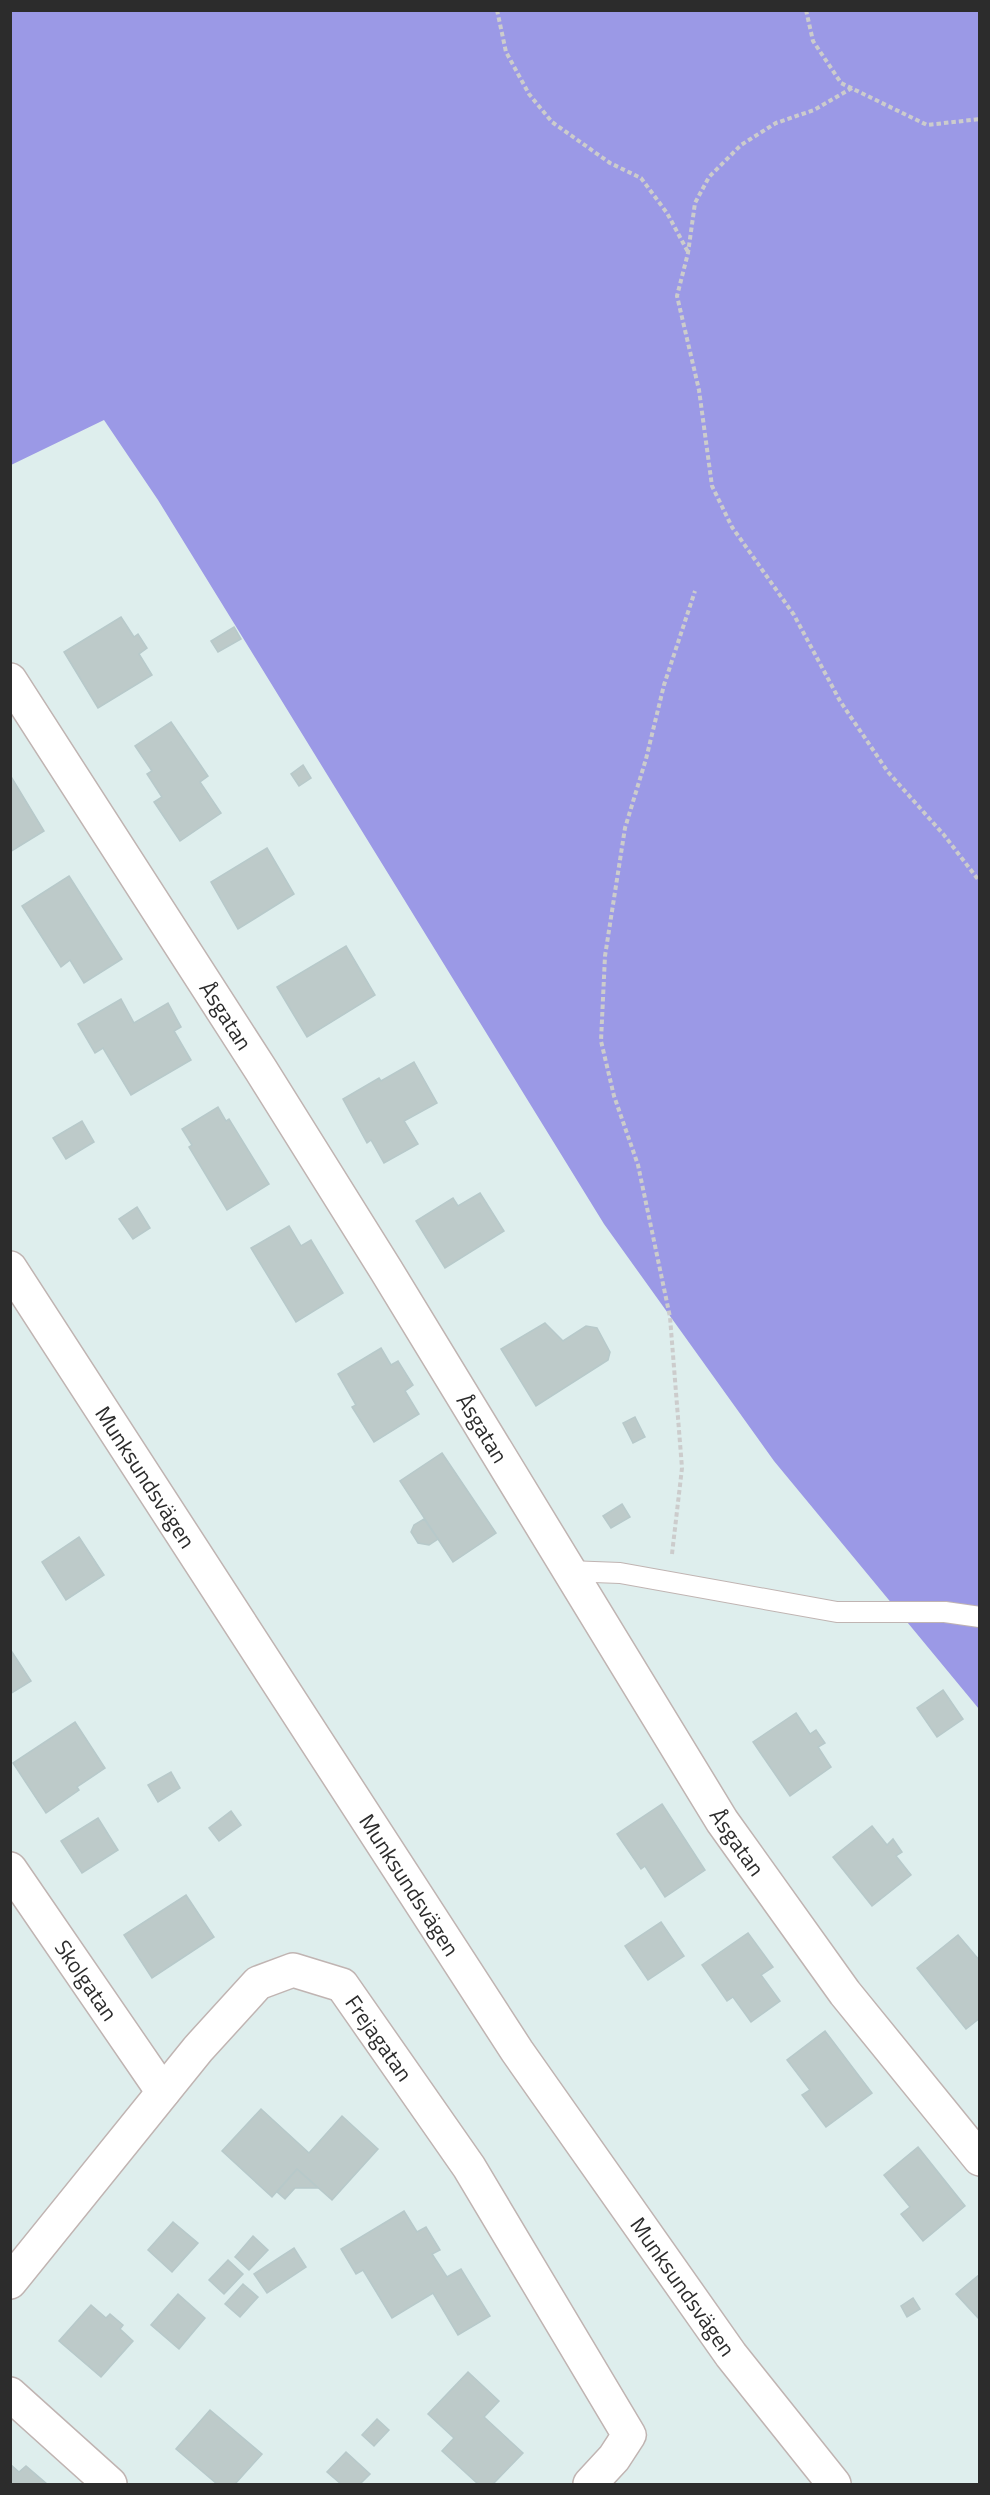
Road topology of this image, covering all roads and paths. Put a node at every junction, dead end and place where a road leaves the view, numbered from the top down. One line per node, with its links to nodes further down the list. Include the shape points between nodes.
1 (497, 10): 5 (path, via 506,52 529,94 552,122 610,163 641,178 667,213)
2 (806, 10): 3 (path, via 813,41 841,82)
3 (852, 88): 4 (path, via 927,125); 5 (path, via 814,110 777,123 741,145 709,177 695,203)
4 (980, 119)
5 (688, 253): 8 (path, via 677,296 699,390 712,486 732,527 794,615 840,701 888,772)
6 (695, 591): 11 (path, via 664,685 625,828 605,956 602,1041 614,1096 638,1165 670,1317 682,1468)
7 (10, 680): 10 (street, Åsgatan, via 261,1070)
8 (980, 882)
9 (10, 1268): 20 (street, Munksundsvägen, via 517,2051 731,2355)
10 (568, 1571): 11 (lane, via 620,1573); 15 (street, Åsgatan, via 722,1821 844,1993)
11 (668, 1582): 12 (lane, via 837,1612 945,1612)
12 (980, 1617)
13 (10, 1869): 14 (street, Skolgatan)
14 (163, 2092): 16 (street, Frejagatan); 19 (street, Frejagatan, via 258,1983 293,1970 342,1985 469,2167 629,2435)
15 (980, 2159)
16 (10, 2282)
17 (10, 2394): 18 (street)
18 (110, 2484)
19 (590, 2484)
20 (834, 2484)

